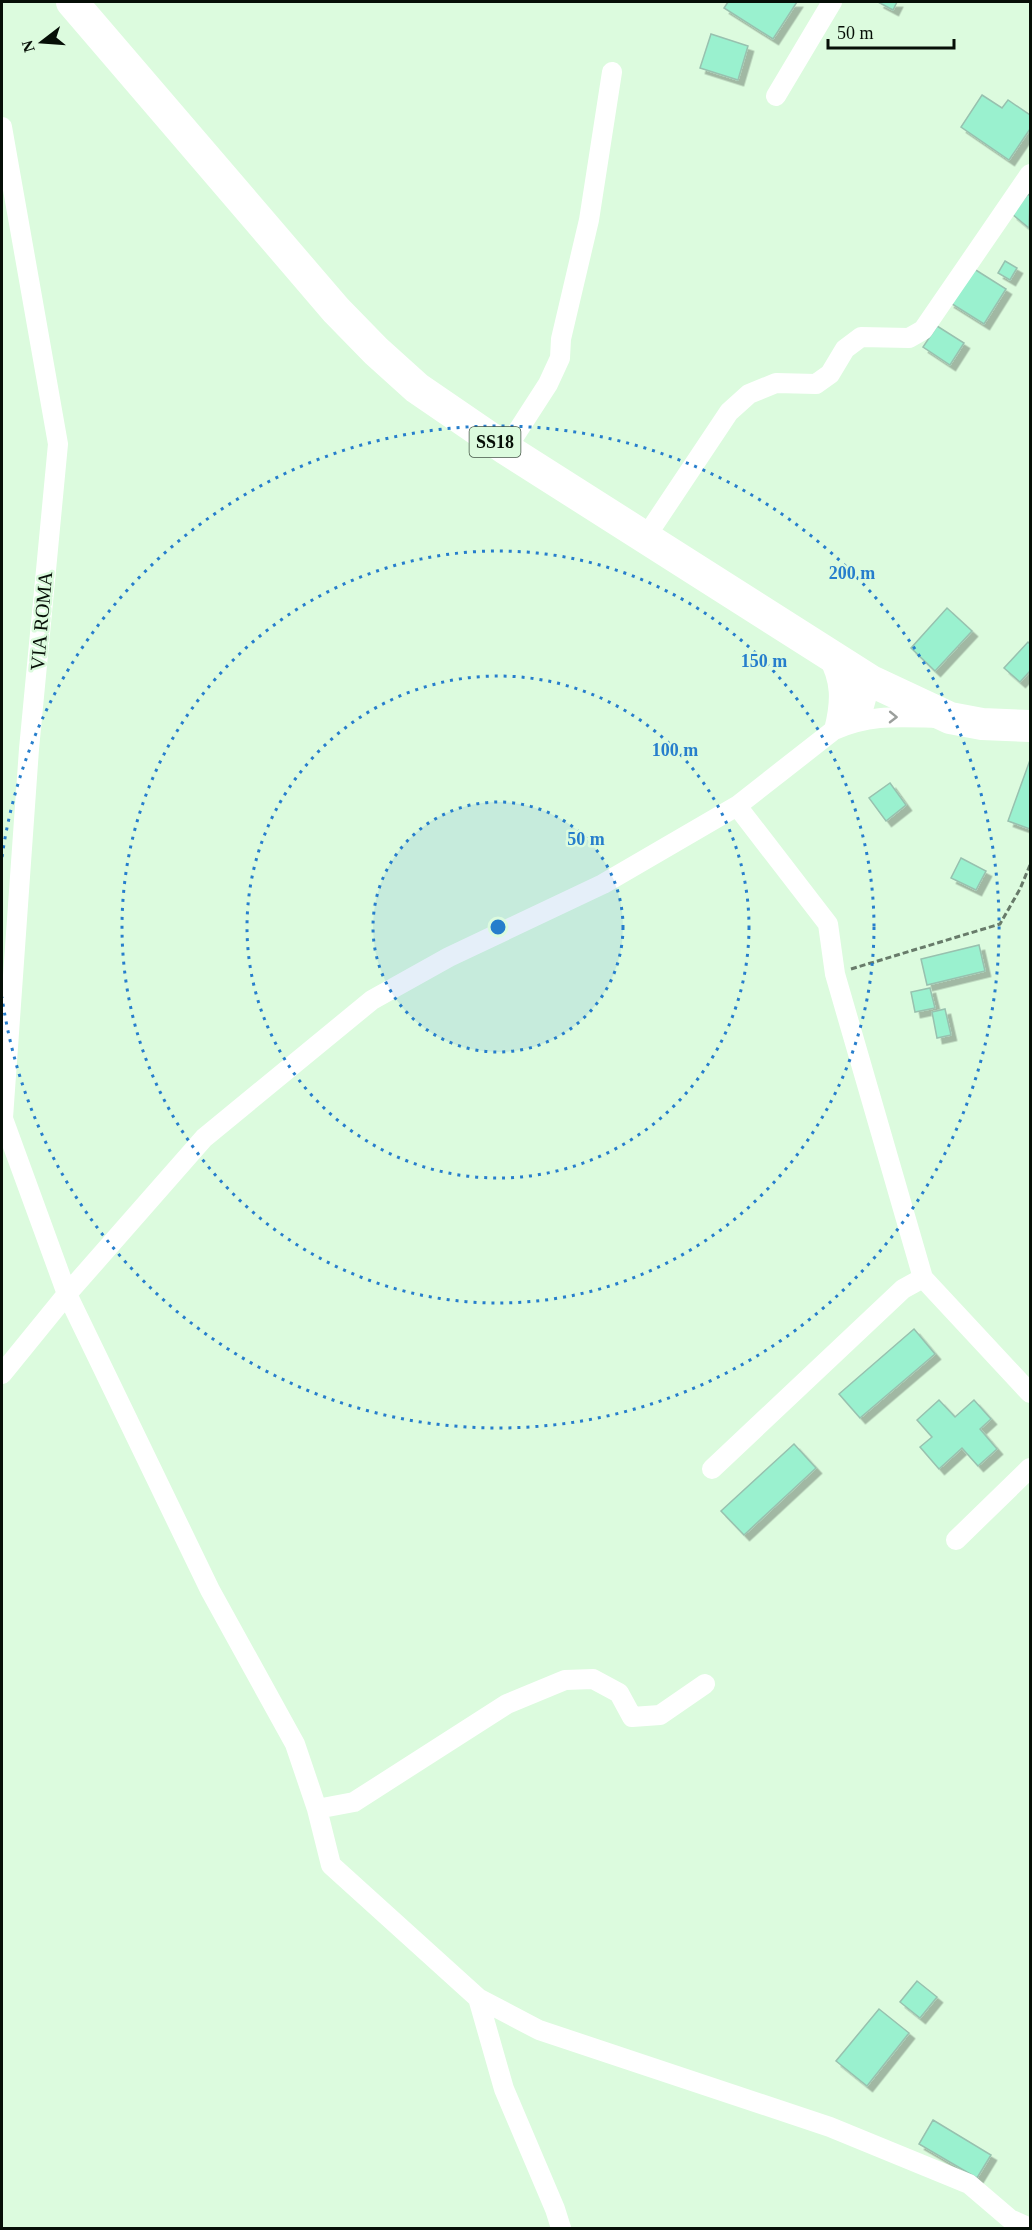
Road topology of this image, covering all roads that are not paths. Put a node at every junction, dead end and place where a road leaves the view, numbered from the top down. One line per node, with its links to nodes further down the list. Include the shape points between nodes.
1 (72, 2): 7 (main road, SS18, via 344,318 417,388)
2 (832, 2): 4 (street)
3 (612, 72): 7 (street, via 589,220 560,358)
4 (776, 96)
5 (2, 127): 15 (street, VIA ROMA, via 58,444 29,749)
6 (1030, 174): 8 (street, via 923,330 909,338 861,337 845,349 830,374 816,384 776,383 749,394 729,412)
7 (506, 449): 8 (main road, SS18)
8 (645, 538): 9 (main road, SS18)
9 (826, 653): 10 (main road, SS18); 12 (street, via 840,687)
10 (871, 681): 11 (main road, SS18); 12 (street, via 864,706)
11 (950, 718): 12 (street, one-way to 11, via 883,717); 13 (main road, SS18)
12 (841, 724): 14 (street)
13 (1030, 726)
14 (737, 806): 16 (street, via 828,924 835,974); 17 (street, via 603,884 449,957 372,999 204,1138)
15 (2, 1117): 17 (street)
16 (923, 1278): 19 (street); 21 (street, via 903,1289)
17 (67, 1294): 18 (street); 24 (street, via 210,1590 295,1744)
18 (2, 1374)
19 (1030, 1393)
20 (1030, 1468): 22 (street)
21 (712, 1469)
22 (956, 1540)
23 (705, 1684): 24 (street, via 660,1715 632,1717 619,1693 593,1679 565,1680 507,1704 354,1802)
24 (317, 1809): 25 (street, via 331,1864)
25 (478, 1998): 26 (street, via 504,2089); 27 (street, via 539,2030 830,2127 969,2184 1010,2219)
26 (561, 2229)
27 (1030, 2229)

